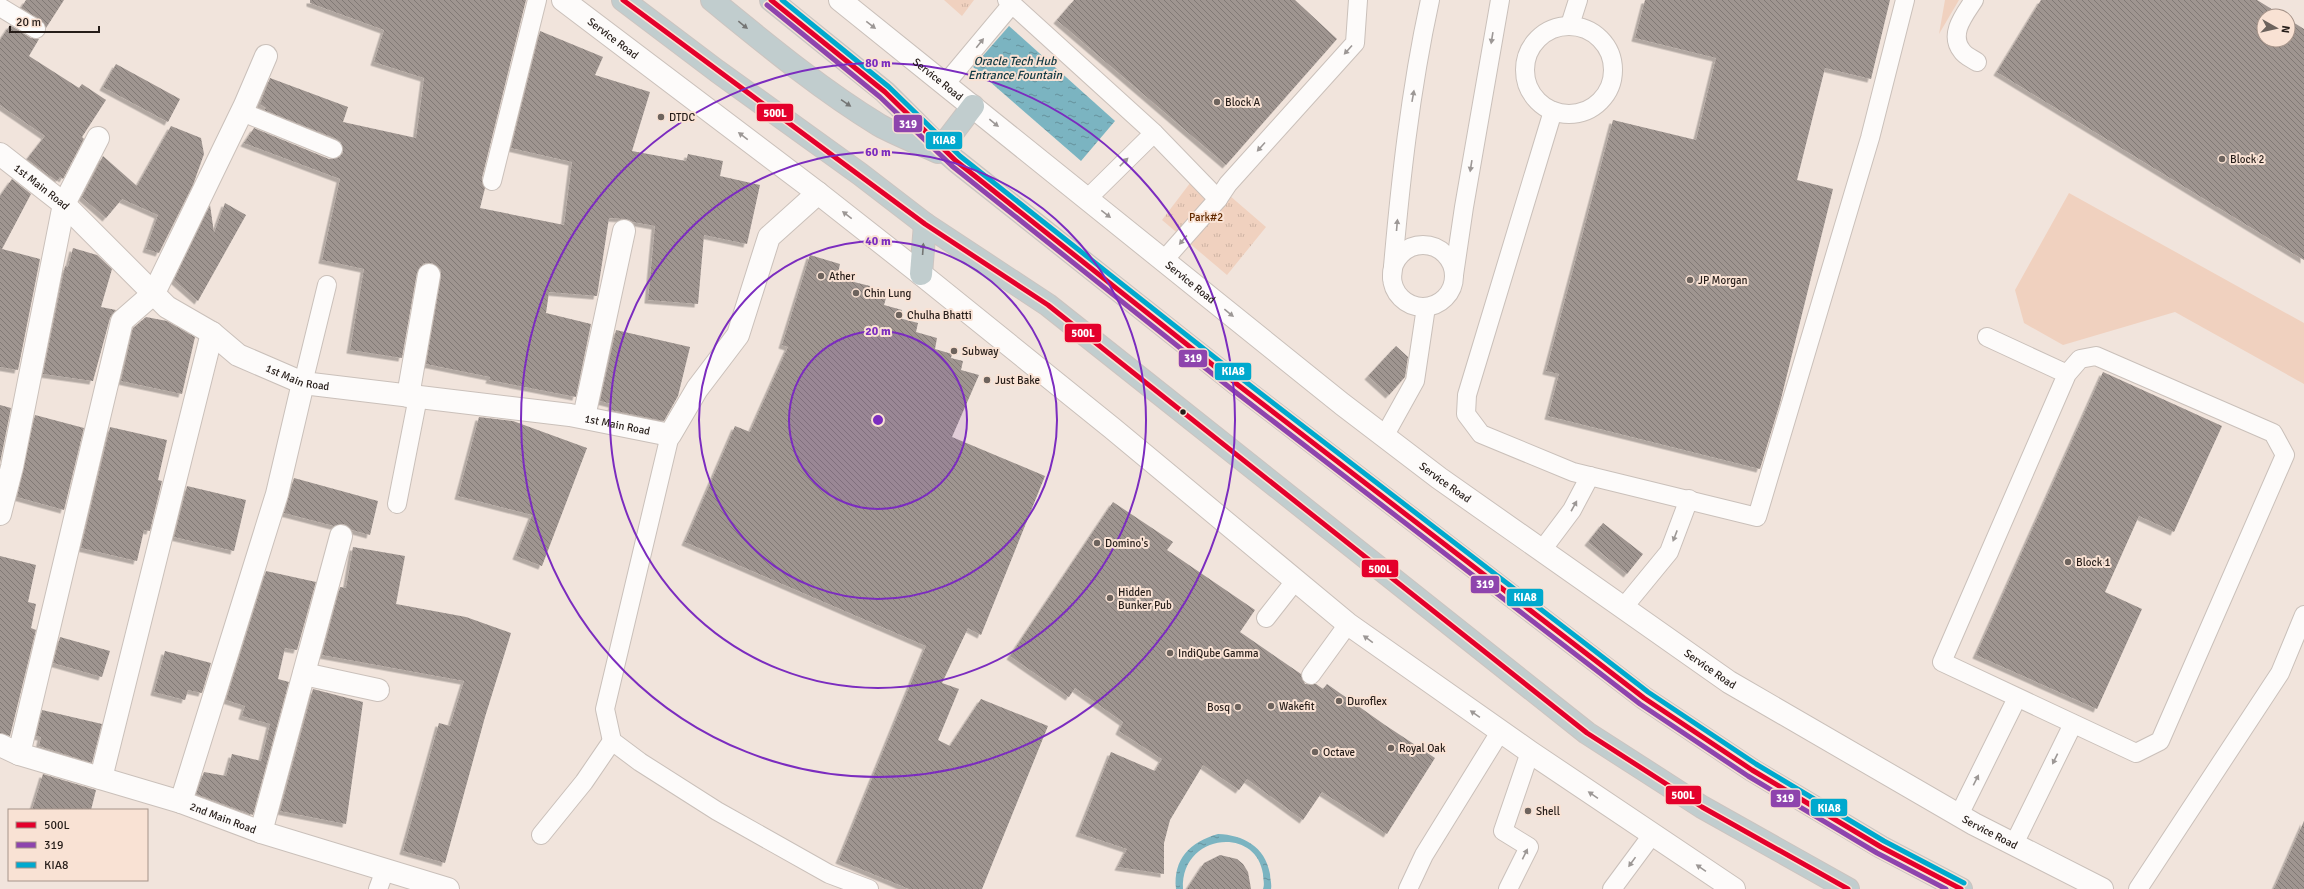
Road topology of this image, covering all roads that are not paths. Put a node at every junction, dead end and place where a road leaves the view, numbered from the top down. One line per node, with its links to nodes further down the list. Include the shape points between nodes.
1 (537, 0): 28 (lane)
2 (563, 0): 29 (street, Service Road, one-way to 2)
3 (623, 0): 33 (highway)
4 (712, 0): 27 (highway, one-way to 27, via 763,42 881,126)
5 (771, 0): 27 (highway, via 885,92)
6 (1358, 0): 31 (lane, one-way to 31, via 1355,43 1228,184)
7 (1430, 0): 39 (lane, one-way to 7, via 1412,101)
8 (1500, 0): 38 (lane, one-way to 38)
9 (1578, 0): 15 (lane)
10 (1904, 0): 52 (lane, via 1870,138 1756,517)
11 (1974, 0): 18 (lane, via 1958,28 1957,40 1962,52)
12 (1010, 2): 19 (lane, one-way to 12); 23 (lane)
13 (849, 3): 19 (street, Service Road, one-way to 19)
14 (0, 7): 16 (lane)
15 (1570, 25): 21 (lane, via 1545,32 1530,48 1526,58 1525,73 1531,92 1542,105); 21 (lane, via 1587,29 1603,42 1612,59 1613,74 1607,92 1596,104 1583,112 1568,114)
16 (36, 29)
17 (266, 56): 22 (street)
18 (1977, 62)
19 (946, 83): 20 (street, Service Road)
20 (973, 106): 27 (highway); 30 (street, Service Road, one-way to 30)
21 (1553, 111): 51 (lane, via 1467,395 1466,414 1481,434 1573,472)
22 (242, 112): 25 (lane); 41 (street)
23 (1154, 133): 30 (lane, one-way to 23); 31 (lane)
24 (98, 138): 32 (street)
25 (333, 149)
26 (0, 154): 32 (street, 1st Main Road)
27 (949, 154): 87 (highway, via 1238,385 1644,698 1752,770 1881,847)
28 (492, 180)
29 (818, 192): 36 (street, Service Road, one-way to 29); 49 (street, via 769,237 738,335 697,389)
30 (1086, 199): 35 (street, Service Road, one-way to 35)
31 (1218, 199): 35 (lane, one-way to 35)
32 (64, 204): 41 (street, 1st Main Road); 54 (street, via 12,467)
33 (925, 224): 36 (highway, one-way to 33); 86 (highway, via 1048,305 1587,733 1702,808)
34 (624, 231): 48 (street)
35 (1164, 260): 50 (street, Service Road, one-way to 50, via 1342,404)
36 (921, 274): 57 (street, Service Road, via 1112,428)
37 (429, 275): 47 (street)
38 (1454, 275): 39 (lane, via 1448,257 1441,250 1434,246 1419,245 1402,253 1393,268); 42 (lane, via 1448,295)
39 (1392, 278): 42 (lane, via 1402,299 1416,306)
40 (327, 285): 46 (lane)
41 (154, 292): 43 (street, 1st Main Road, via 167,307); 69 (street, via 122,321)
42 (1426, 307): 50 (lane, via 1415,381)
43 (212, 333): 46 (street, 1st Main Road, via 238,355); 71 (street)
44 (1987, 337): 45 (lane)
45 (2067, 374): 65 (lane, via 1942,662); 66 (lane, via 2080,359 2096,356 2273,433 2284,455 2160,741 2136,753)
46 (302, 383): 47 (street, 1st Main Road); 72 (street, via 277,494)
47 (413, 396): 48 (street, 1st Main Road); 53 (lane)
48 (584, 417): 49 (street, 1st Main Road)
49 (670, 434): 68 (lane, via 605,709)
50 (1385, 435): 56 (street, Service Road, via 1439,478)
51 (1590, 476): 52 (lane); 56 (lane, one-way to 51, via 1572,510)
52 (1689, 500): 58 (lane, one-way to 58, via 1669,552)
53 (397, 504)
54 (0, 514)
55 (341, 536): 62 (street)
56 (1542, 550): 58 (street, Service Road)
57 (1295, 581): 60 (lane); 61 (street, Service Road)
58 (1623, 608): 73 (street, Service Road, via 1729,682)
59 (2304, 615): 89 (lane, via 2280,672)
60 (1266, 618)
61 (1348, 624): 63 (lane); 67 (street, Service Road, one-way to 61)
62 (304, 674): 64 (street); 74 (street)
63 (1311, 675)
64 (378, 690)
65 (2017, 698): 66 (lane); 73 (lane, one-way to 65)
66 (2073, 724): 77 (lane, one-way to 77)
67 (1500, 732): 70 (street, Service Road); 82 (lane, via 1424,855)
68 (612, 741): 75 (lane, via 584,782); 81 (lane, via 717,811 829,874)
69 (10, 750): 71 (street, 2nd Main Road)
70 (1530, 752): 76 (street, Service Road, one-way to 70); 83 (lane, one-way to 70, via 1529,847 1503,831)
71 (101, 778): 72 (street, 2nd Main Road)
72 (181, 802): 74 (street, 2nd Main Road)
73 (1959, 815): 77 (street, Service Road)
74 (262, 832): 78 (street, 2nd Main Road)
75 (541, 835)
76 (1652, 835): 84 (lane, one-way to 84); 85 (street, Service Road, one-way to 76)
77 (2014, 844): 88 (street, Service Road)
78 (382, 880): 79 (street, 2nd Main Road)
79 (424, 886): 80 (street, 2nd Main Road)
80 (448, 889)
81 (869, 889)
82 (1408, 889)
83 (1508, 889)
84 (1612, 889)
85 (1734, 889)
86 (1848, 889)
87 (1961, 889)
88 (2102, 889)
89 (2138, 889)

